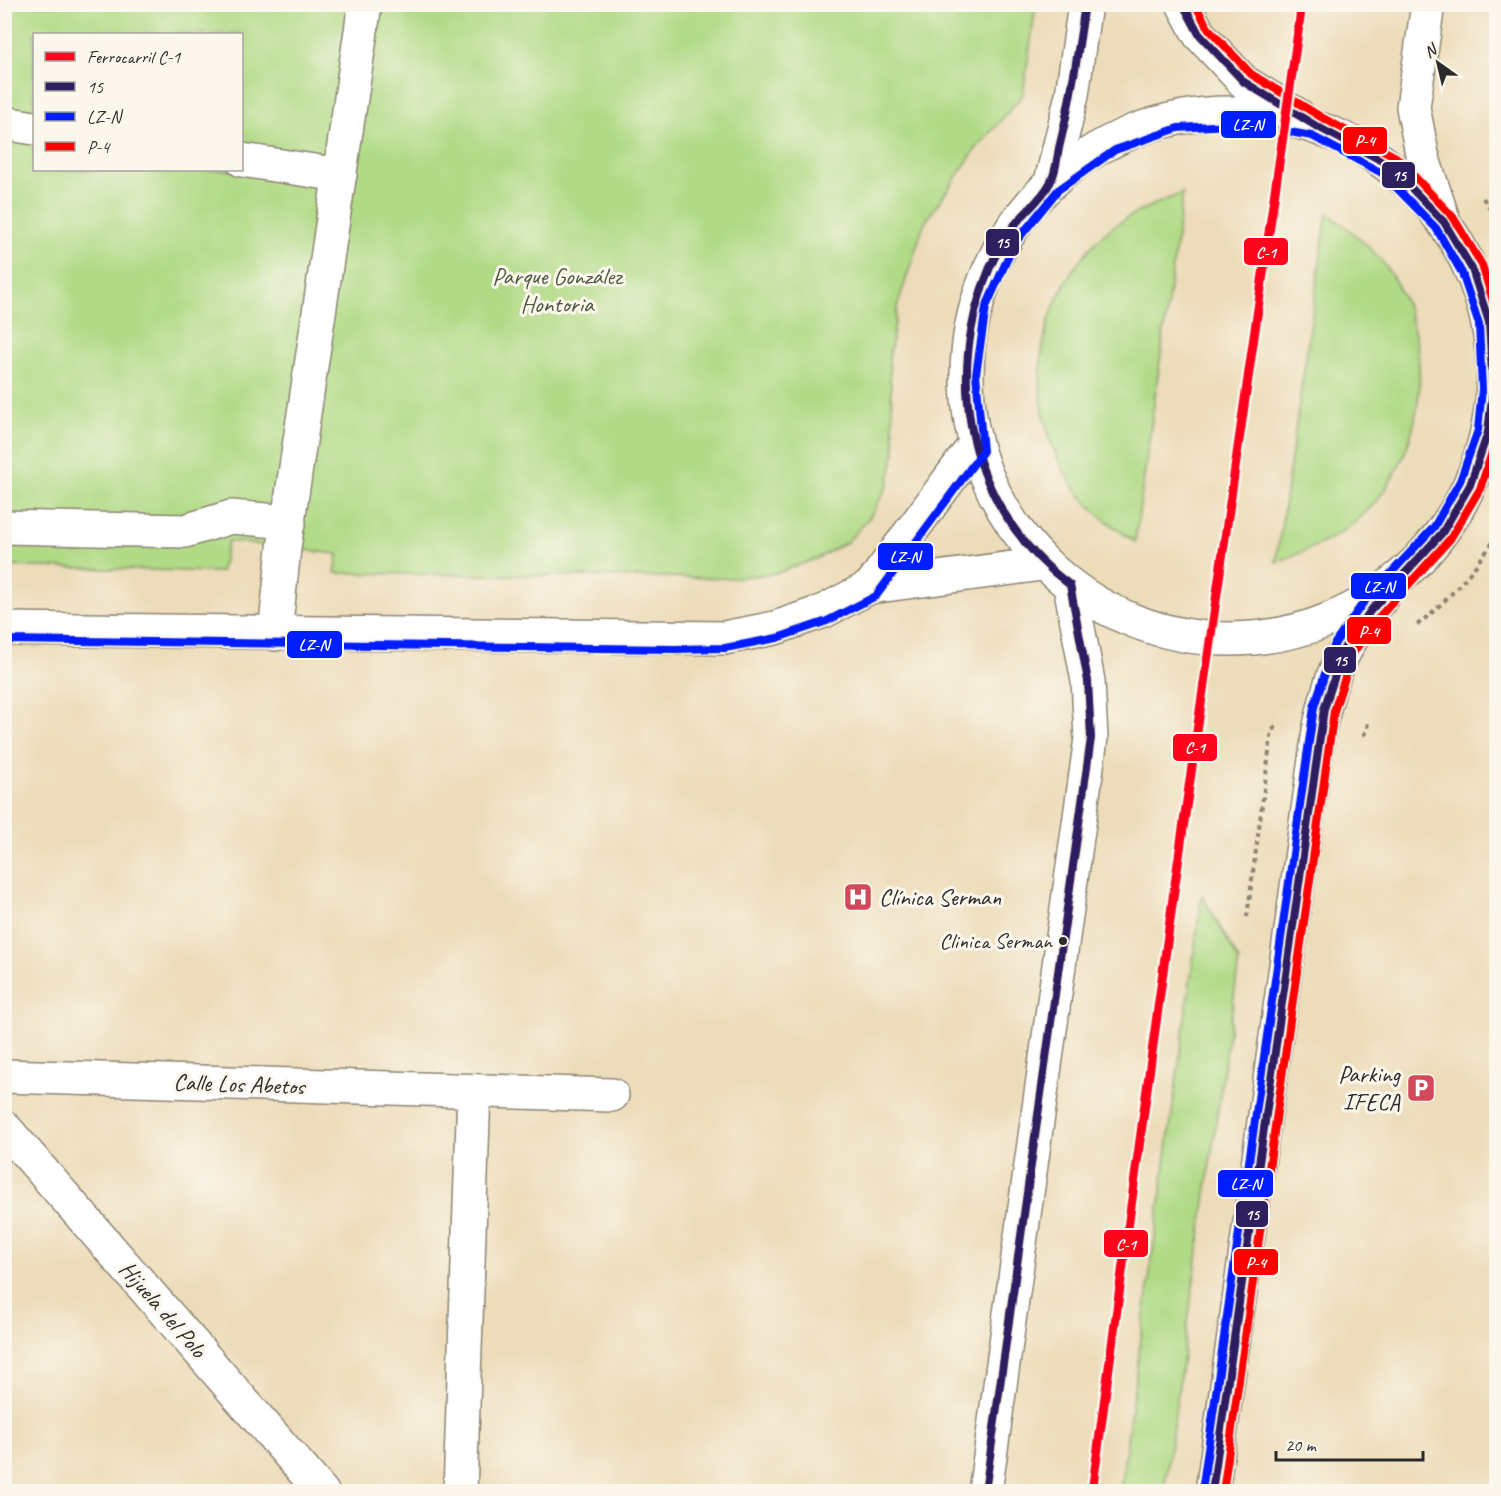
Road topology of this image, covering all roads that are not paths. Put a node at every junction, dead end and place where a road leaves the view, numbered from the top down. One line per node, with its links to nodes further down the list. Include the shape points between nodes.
1 (365, 4): 9 (street)
2 (1085, 4): 10 (street, via 1072,95)
3 (1183, 4): 6 (street, via 1199,34 1244,82)
4 (1428, 4): 11 (street, via 1413,107 1423,159)
5 (4, 123): 7 (street)
6 (1316, 126): 10 (street, via 1247,113 1176,118 1110,141); 11 (street, via 1388,164)
7 (33, 128)
8 (243, 160): 9 (street)
9 (340, 175): 13 (street)
10 (1051, 182): 12 (street, via 1005,238 976,304 965,374)
11 (1444, 222): 16 (street, via 1472,269 1489,322 1493,389 1488,432 1470,485 1442,533)
12 (974, 446): 15 (street, via 1002,512); 18 (street)
13 (289, 522): 14 (street, via 231,517 185,531); 20 (street)
14 (4, 527)
15 (1042, 564): 17 (street); 18 (street)
16 (1404, 574): 17 (street, via 1334,618 1254,639 1171,634 1094,603); 28 (street, via 1344,648 1324,708)
17 (1070, 585): 27 (street, via 1088,681 1091,738)
18 (870, 587): 20 (street, via 775,628 724,638)
19 (4, 629): 20 (street)
20 (275, 634)
21 (4, 1076): 22 (street, Calle Los Abetos)
22 (474, 1091): 23 (street, Calle Los Abetos); 26 (street)
23 (612, 1095)
24 (4, 1127): 25 (street, Hijuela del Polo)
25 (322, 1491)
26 (460, 1491)
27 (985, 1491)
28 (1212, 1491)

